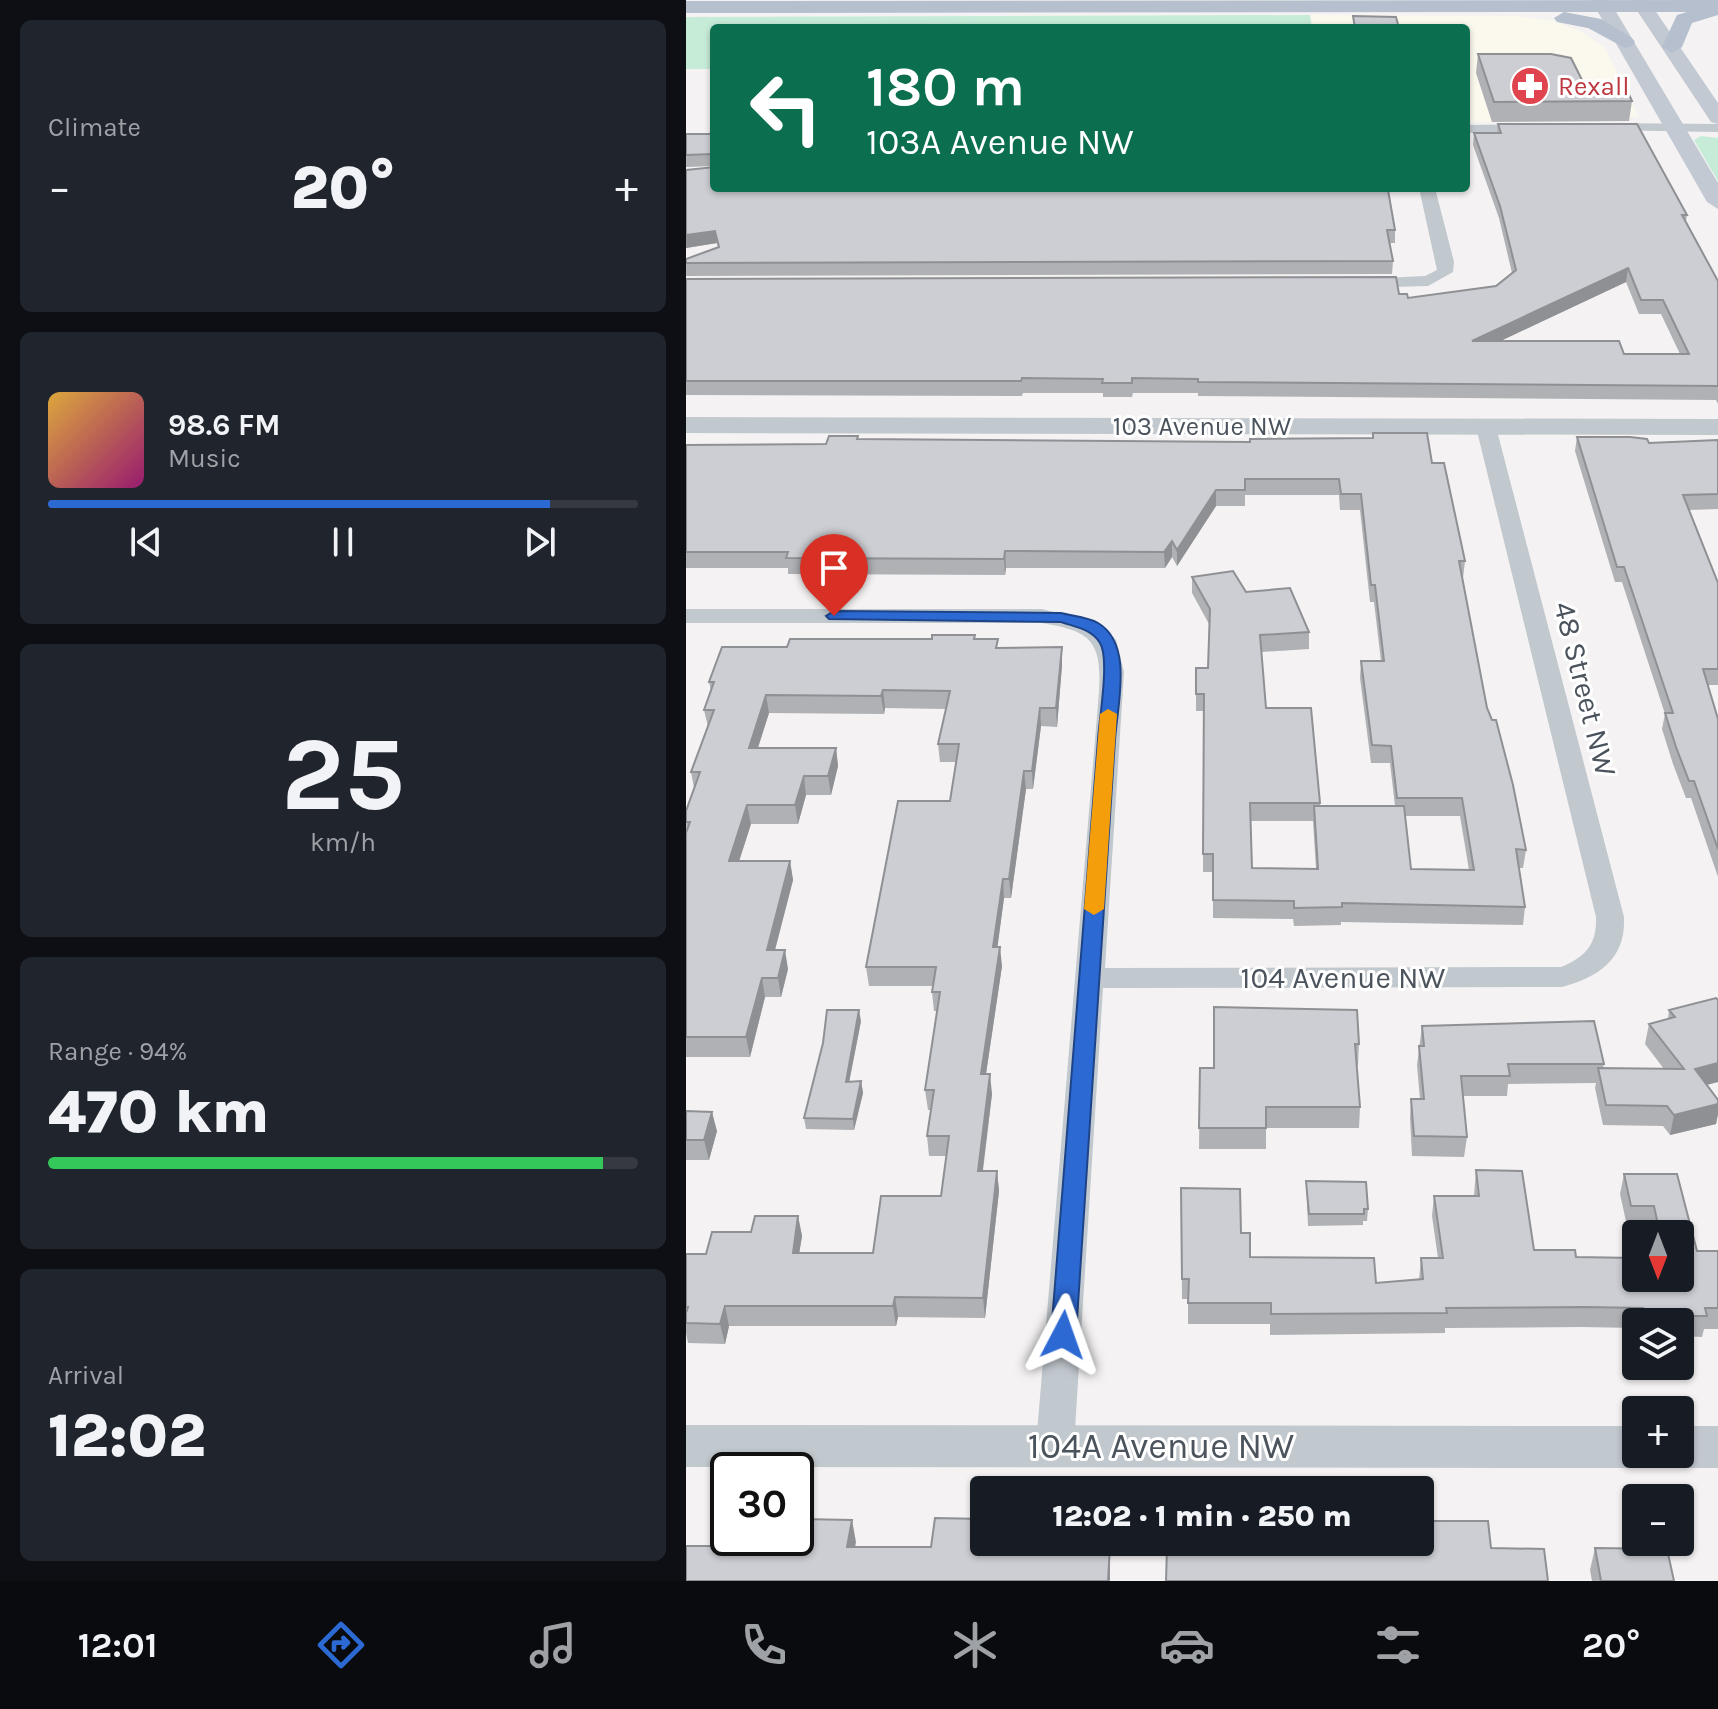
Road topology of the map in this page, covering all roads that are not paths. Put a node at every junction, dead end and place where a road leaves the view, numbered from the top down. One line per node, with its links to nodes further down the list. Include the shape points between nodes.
1 (1637, 2): 3 (main road); 6 (main road); 8 (main road)
2 (1045, 3): 4 (main road); 5 (main road)
3 (1602, 3): 5 (main road); 7 (main road)
4 (686, 7)
5 (1435, 7): 7 (main road, via 1579,20 1605,28)
6 (1718, 8): 8 (main road, via 1684,19)
7 (1625, 42): 12 (main road)
8 (1672, 47): 9 (main road)
9 (1718, 118)
10 (1540, 127): 14 (street)
11 (1587, 127): 12 (street)
12 (1675, 128): 13 (street); 16 (main road)
13 (1718, 128)
14 (1470, 129)
15 (1428, 192): 17 (street, via 1447,267 1435,279)
16 (1718, 202)
17 (1337, 284)
18 (686, 425): 19 (street, 103 Avenue NW)
19 (1486, 427): 20 (street, 103 Avenue NW); 22 (street, 48 Street NW, via 1610,917 1610,942)
20 (1718, 427)
21 (686, 616): 23 (street, via 1042,616 1092,626 1108,642 1112,657)
22 (1594, 963): 23 (street, 104 Avenue NW, via 1577,973 1543,978)
23 (1088, 978): 24 (street)
24 (1055, 1445): 25 (street, 104A Avenue NW); 26 (street, 104A Avenue NW)
25 (686, 1446)
26 (1622, 1447)
27 (1694, 1447): 28 (street)
28 (1718, 1447)

